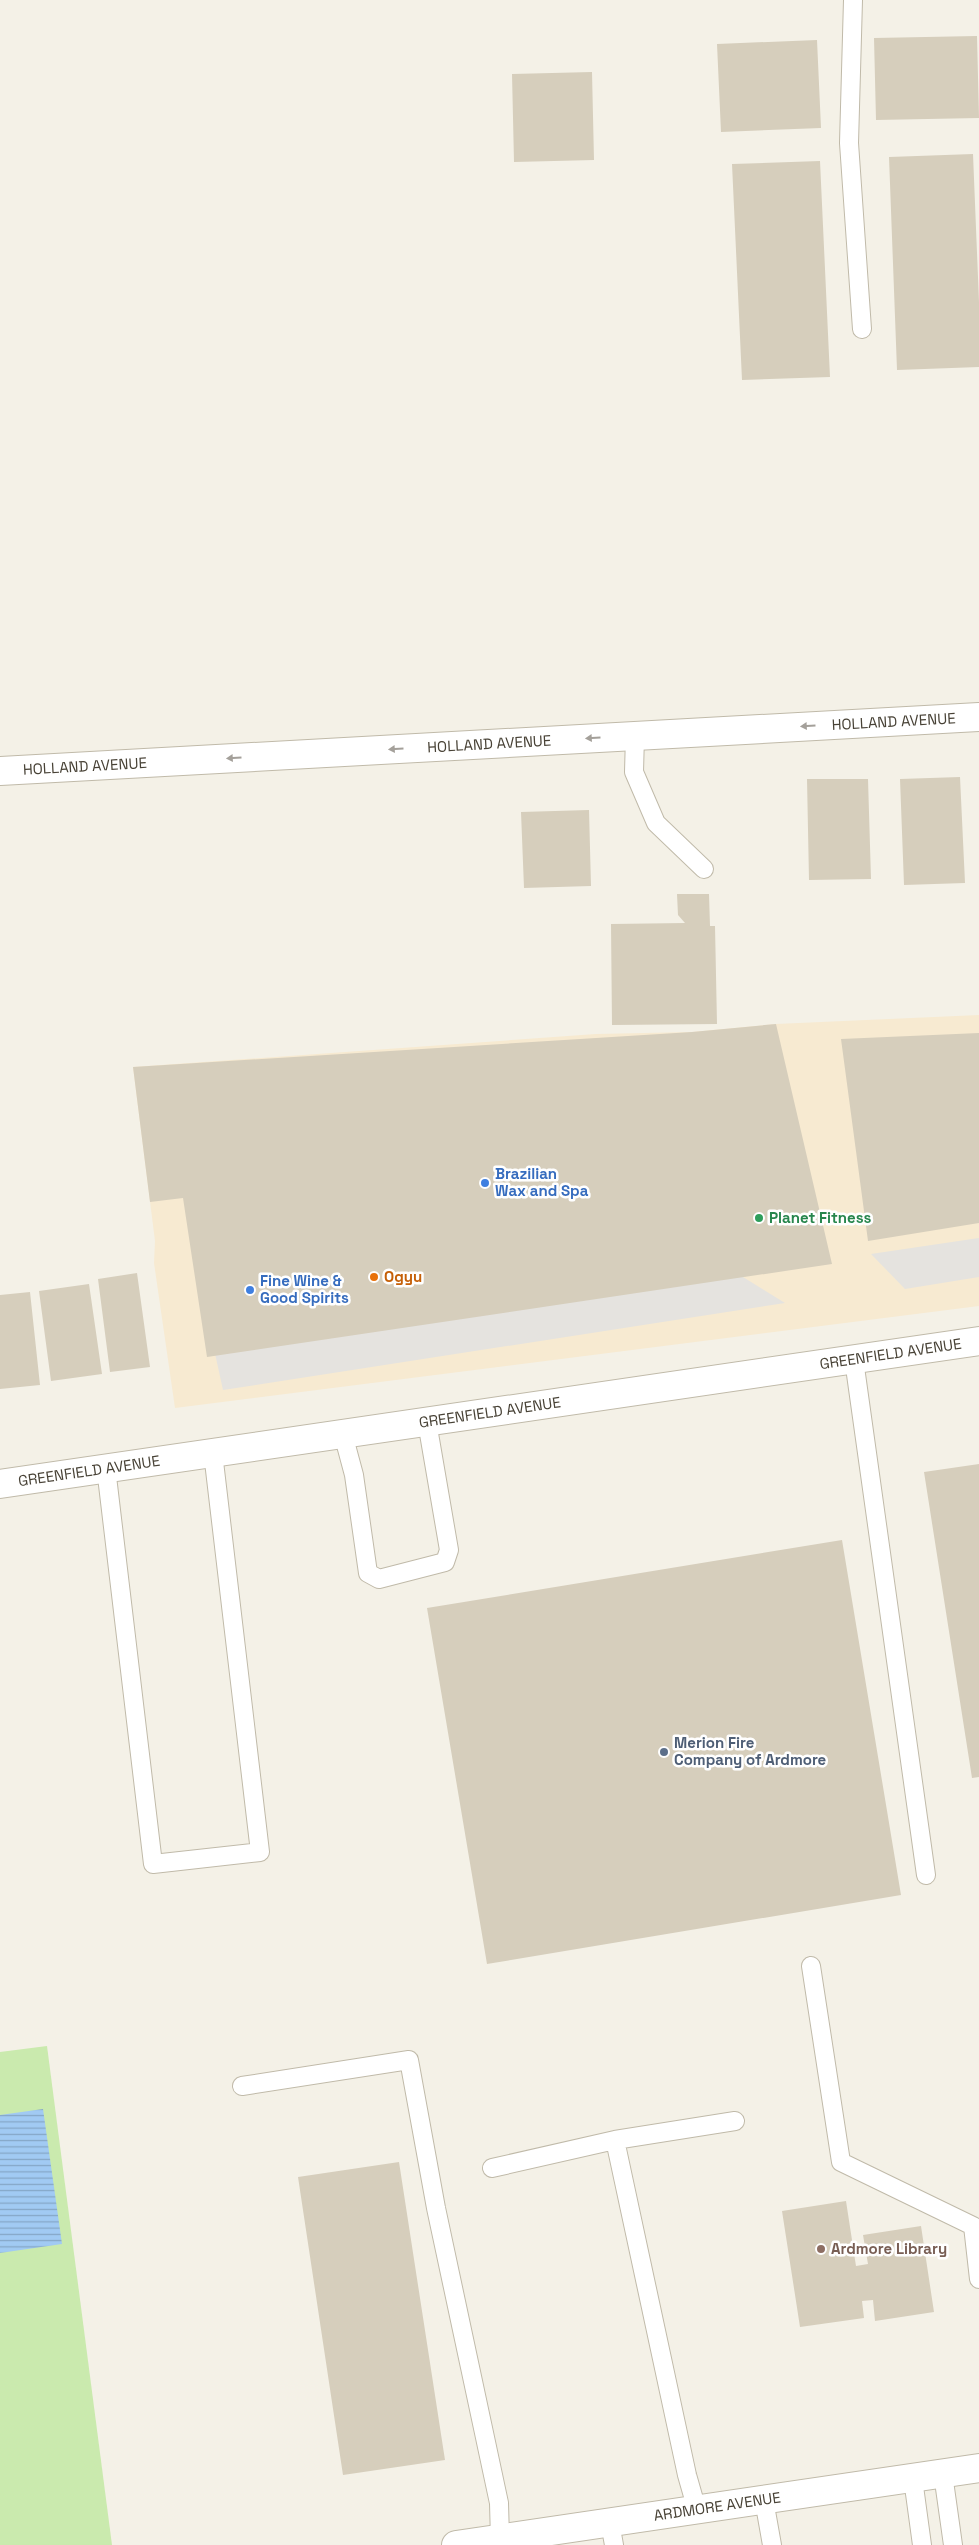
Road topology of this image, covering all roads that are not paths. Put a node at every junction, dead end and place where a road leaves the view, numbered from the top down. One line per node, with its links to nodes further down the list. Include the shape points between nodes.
1 (853, 0): 2 (lane, via 849,143)
2 (862, 329)
3 (979, 717): 4 (street, HOLLAND AVENUE, one-way to 4)
4 (635, 736): 5 (street, HOLLAND AVENUE, one-way to 5); 6 (lane, via 634,772 656,823)
5 (0, 771)
6 (704, 869)
7 (979, 1342): 8 (street, GREENFIELD AVENUE)
8 (854, 1360): 9 (street, GREENFIELD AVENUE); 14 (lane)
9 (427, 1422): 10 (street, GREENFIELD AVENUE); 10 (lane, via 449,1550 445,1562 379,1579 368,1573 354,1475)
10 (343, 1434): 11 (street, GREENFIELD AVENUE)
11 (213, 1453): 12 (street, GREENFIELD AVENUE); 12 (lane, via 260,1852 153,1864)
12 (106, 1468): 13 (street, GREENFIELD AVENUE)
13 (0, 1484)
14 (926, 1876)
15 (810, 1966): 20 (lane, via 841,2162 972,2226)
16 (242, 2086): 28 (lane, via 409,2060 436,2208 499,2503)
17 (735, 2121): 18 (lane)
18 (615, 2140): 19 (lane); 25 (lane)
19 (492, 2168)
20 (979, 2279)
21 (979, 2468): 22 (street, ARDMORE AVENUE)
22 (943, 2474): 23 (street, ARDMORE AVENUE); 32 (lane)
23 (913, 2478): 24 (street, ARDMORE AVENUE); 31 (lane)
24 (764, 2500): 25 (street, ARDMORE AVENUE); 30 (lane)
25 (697, 2510): 26 (street, ARDMORE AVENUE)
26 (612, 2534): 27 (street, ARDMORE AVENUE)
27 (574, 2536): 28 (street, ARDMORE AVENUE)
28 (500, 2538): 29 (street, ARDMORE AVENUE)
29 (456, 2545)
30 (772, 2545)
31 (922, 2545)
32 (953, 2545)

